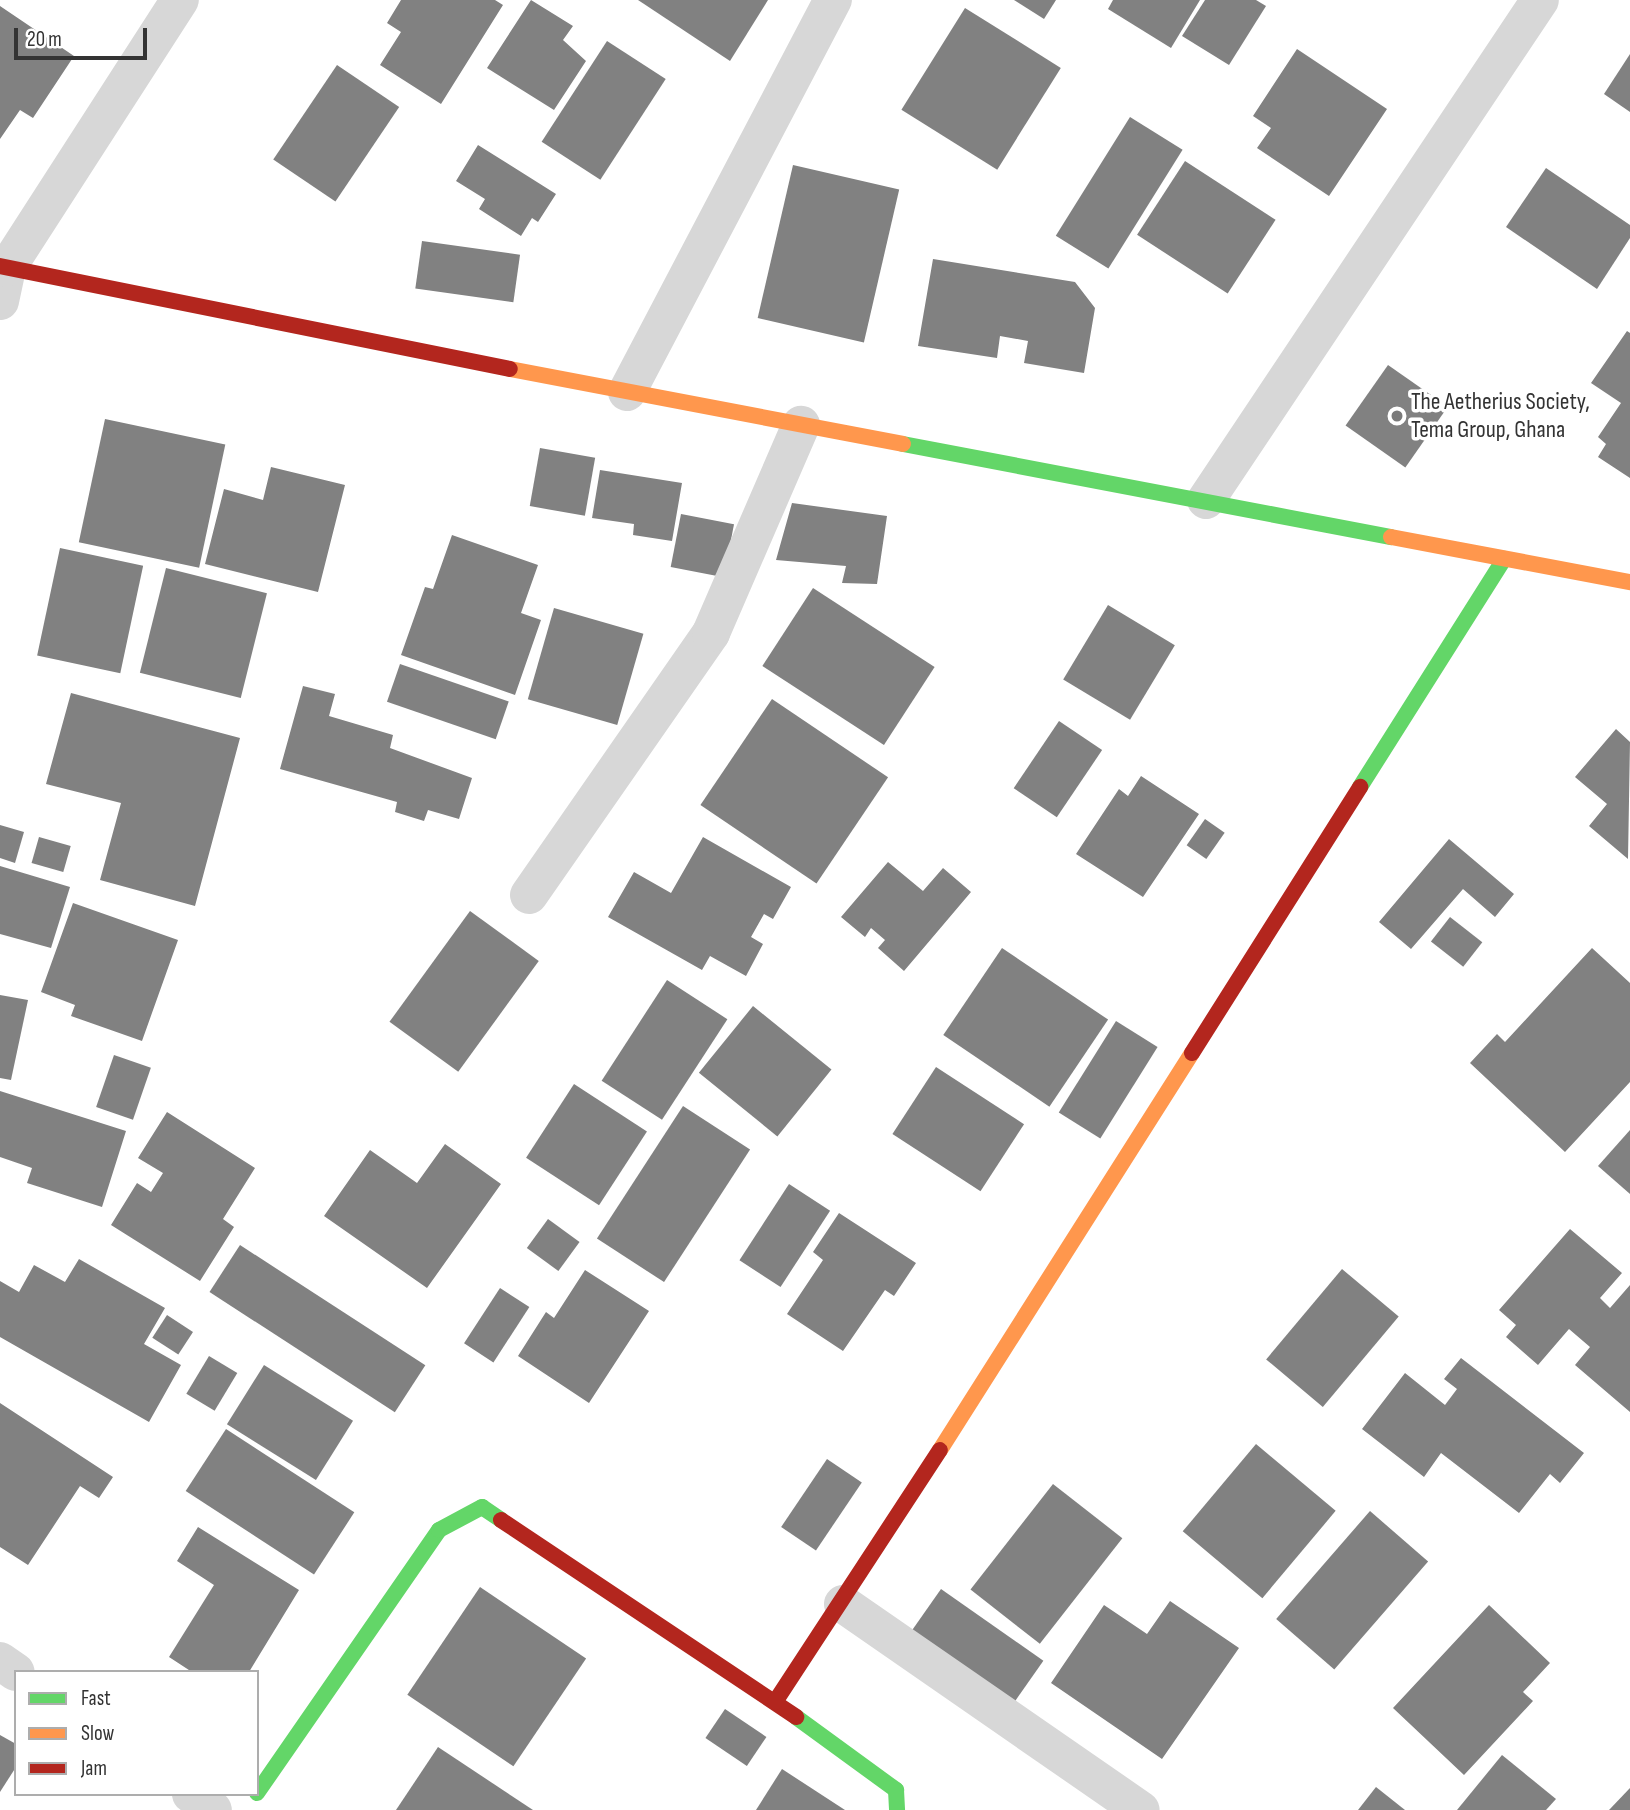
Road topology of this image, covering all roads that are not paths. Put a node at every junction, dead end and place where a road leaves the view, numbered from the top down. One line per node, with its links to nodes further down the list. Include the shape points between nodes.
1 (180, 0): 4 (street)
2 (833, 0): 5 (street)
3 (1540, 0): 7 (street)
4 (2, 278): 5 (street)
5 (627, 392): 6 (street)
6 (802, 425): 7 (street); 10 (street, via 711,633)
7 (1206, 500): 8 (street)
8 (1504, 559): 9 (street); 11 (street)
9 (1630, 582)
10 (529, 895)
11 (843, 1604): 12 (street); 17 (street)
12 (775, 1702): 13 (street, via 482,1507 439,1530); 16 (street, via 896,1790)
13 (259, 1791)
14 (194, 1796): 15 (street)
15 (213, 1810)
16 (897, 1810)
17 (1141, 1810)

